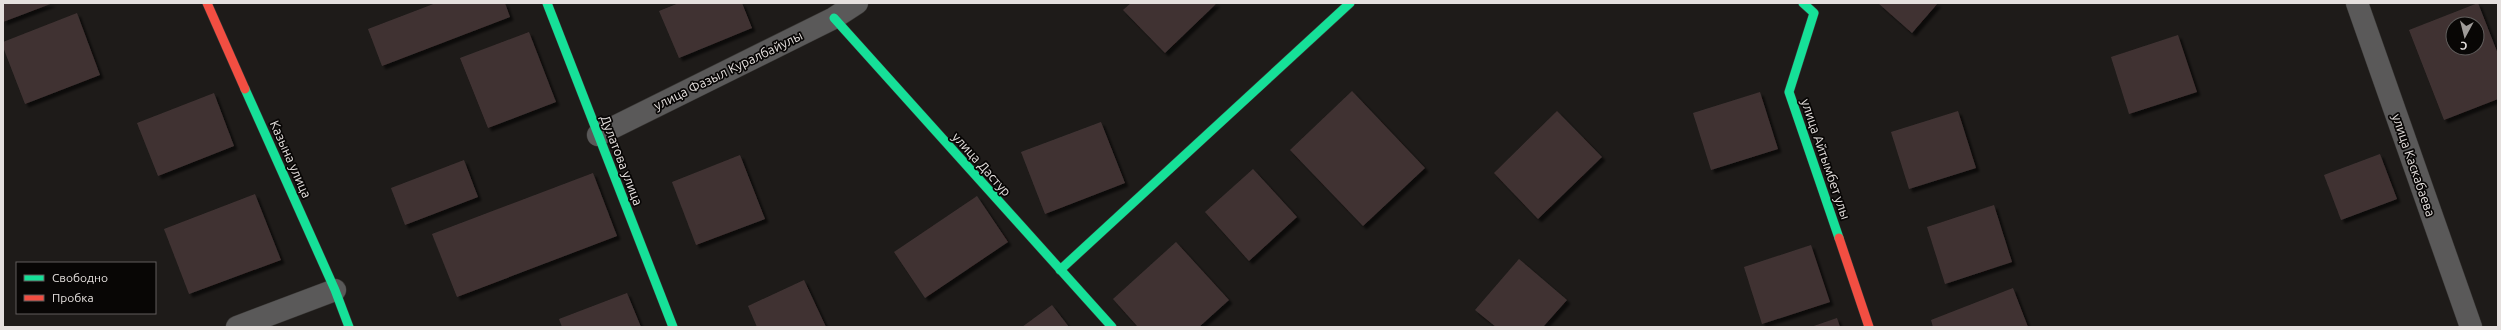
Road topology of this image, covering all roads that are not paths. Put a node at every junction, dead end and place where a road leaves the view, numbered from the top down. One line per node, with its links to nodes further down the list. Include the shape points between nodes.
1 (207, 3): 10 (street, Казына улица)
2 (547, 3): 8 (street, Дулатова улица)
3 (857, 3): 7 (street, улица Фазыл Куралбайулы)
4 (1350, 3): 9 (street)
5 (1803, 3): 15 (street, улица Айтымбет улы, via 1814,13 1789,92)
6 (2357, 3): 16 (street, улица Каскабаева)
7 (834, 18): 8 (street, улица Фазыл Куралбайулы); 9 (street, улица Дастур)
8 (598, 135): 13 (street, Дулатова улица)
9 (1060, 270): 14 (street, улица Дастур)
10 (335, 290): 11 (street); 12 (street, Казына улица)
11 (237, 327)
12 (349, 327)
13 (673, 327)
14 (1112, 327)
15 (1869, 327)
16 (2471, 327)

